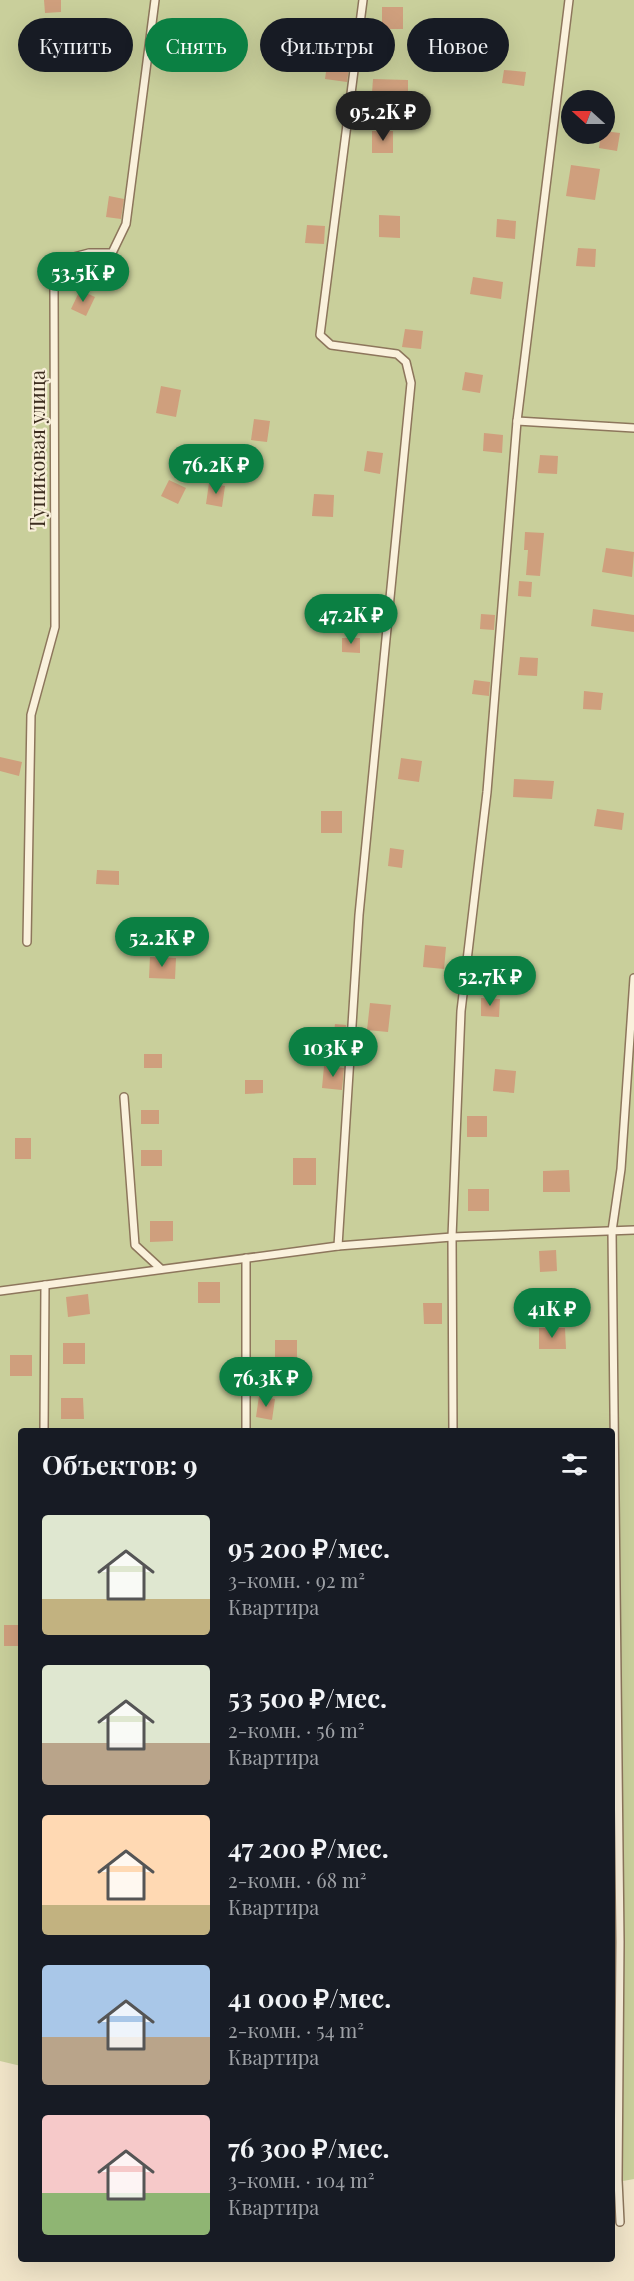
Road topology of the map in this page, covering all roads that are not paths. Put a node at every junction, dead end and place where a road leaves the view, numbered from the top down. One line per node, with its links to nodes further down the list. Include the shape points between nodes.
1 (155, 0): 6 (lane, Тупиковая улица, via 126,224 112,253 70,258 54,289 55,627 31,715)
2 (363, 0): 12 (lane, via 320,335 332,345 398,354 406,362 411,383 359,915)
3 (569, 0): 4 (lane)
4 (517, 421): 5 (lane); 11 (lane, via 487,792 461,1011)
5 (634, 428)
6 (27, 942)
7 (634, 978): 10 (lane, via 621,1169)
8 (124, 1097): 14 (lane, via 135,1245)
9 (634, 1230): 10 (lane)
10 (612, 1231): 11 (lane); 20 (lane)
11 (452, 1237): 12 (lane); 19 (lane)
12 (338, 1246): 13 (lane)
13 (246, 1258): 14 (lane); 18 (lane)
14 (161, 1269): 15 (lane)
15 (45, 1285): 16 (lane); 17 (lane)
16 (0, 1291)
17 (44, 1428)
18 (246, 1428)
19 (453, 1428)
20 (614, 1428)
21 (615, 1603): 22 (lane)
22 (620, 2222)

